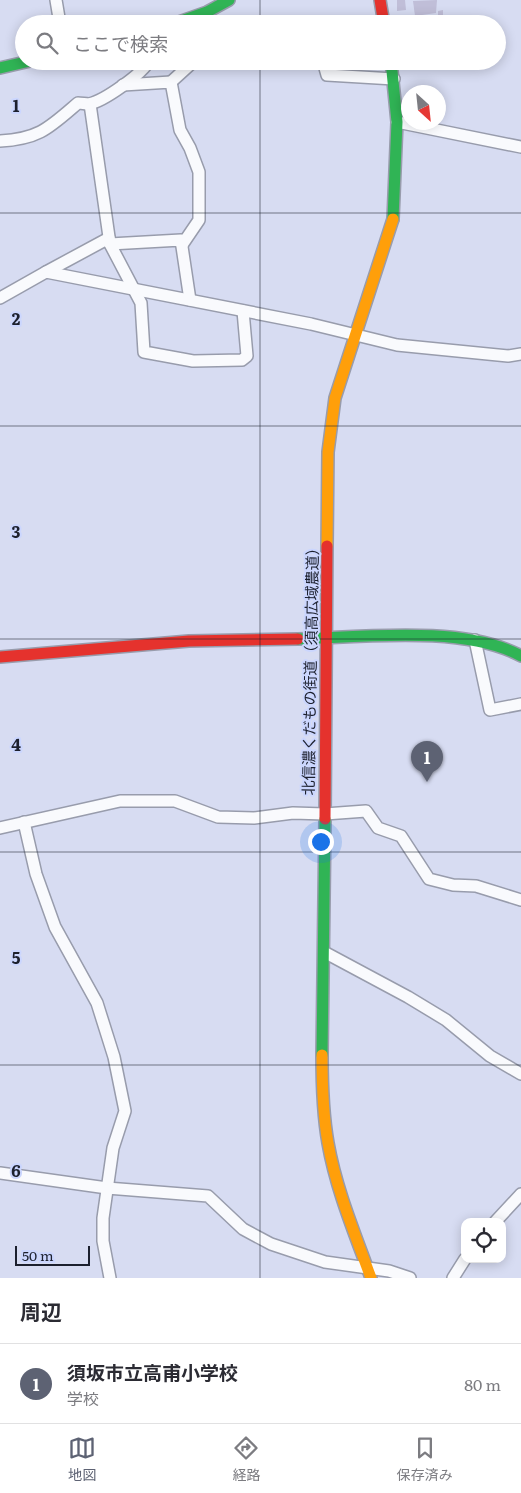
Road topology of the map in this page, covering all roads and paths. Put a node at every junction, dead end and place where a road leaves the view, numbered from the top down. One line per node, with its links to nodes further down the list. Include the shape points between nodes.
1 (56, 0): 4 (street)
2 (229, 0): 5 (street)
3 (380, 0): 6 (street)
4 (58, 15)
5 (198, 15)
6 (382, 15)
7 (15, 64): 8 (street)
8 (0, 68)
9 (144, 70): 15 (street)
10 (184, 70): 14 (street)
11 (326, 70): 13 (street, via 327,75)
12 (392, 70): 13 (street, 北信濃くだもの街道（須高広域農道）)
13 (394, 79): 17 (street, 北信濃くだもの街道（須高広域農道）)
14 (171, 82): 15 (street); 21 (street, via 180,130 199,172 199,220)
15 (123, 85): 16 (street)
16 (90, 104): 18 (street, via 78,103 52,126 32,137); 20 (street)
17 (397, 122): 19 (street); 27 (street, 北信濃くだもの街道（須高広域農道）, via 394,215)
18 (0, 141)
19 (521, 147)
20 (110, 241): 21 (street, via 181,240); 22 (street); 23 (street)
21 (182, 245): 25 (street)
22 (46, 272): 23 (street); 24 (street)
23 (134, 288): 25 (street); 26 (street, via 141,303 144,352 193,361 242,360 247,356)
24 (0, 298)
25 (190, 300): 26 (street)
26 (243, 311): 27 (street)
27 (356, 336): 28 (street, via 397,345 508,356); 29 (street, 北信濃くだもの街道（須高広域農道）, via 335,398 328,452)
28 (521, 354)
29 (327, 639): 30 (street, via 417,636); 32 (street, via 189,641); 34 (street, 北信濃くだもの街道（須高広域農道）)
30 (475, 640): 31 (street, via 512,650); 33 (street, via 490,710)
31 (521, 656)
32 (0, 657)
33 (521, 704)
34 (325, 814): 35 (street, via 293,812 254,818 218,817 175,800 120,801); 37 (street, via 366,811 378,828 401,836 429,879 476,886); 38 (street, 北信濃くだもの街道（須高広域農道）)
35 (24, 822): 36 (street); 41 (street, via 36,874 55,927 98,1003 114,1057 125,1111 113,1148)
36 (0, 828)
37 (521, 900)
38 (324, 952): 39 (street, via 446,1020 490,1056); 45 (street, 北信濃くだもの街道（須高広域農道）, via 322,1082 328,1144 344,1203)
39 (521, 1074)
40 (0, 1173): 41 (street)
41 (107, 1188): 45 (street, via 208,1196 243,1229 271,1244); 46 (street, via 103,1241)
42 (521, 1194): 43 (street)
43 (499, 1218)
44 (462, 1263): 48 (street)
45 (370, 1273): 47 (street, via 404,1274)
46 (110, 1278)
47 (410, 1278)
48 (453, 1278)

